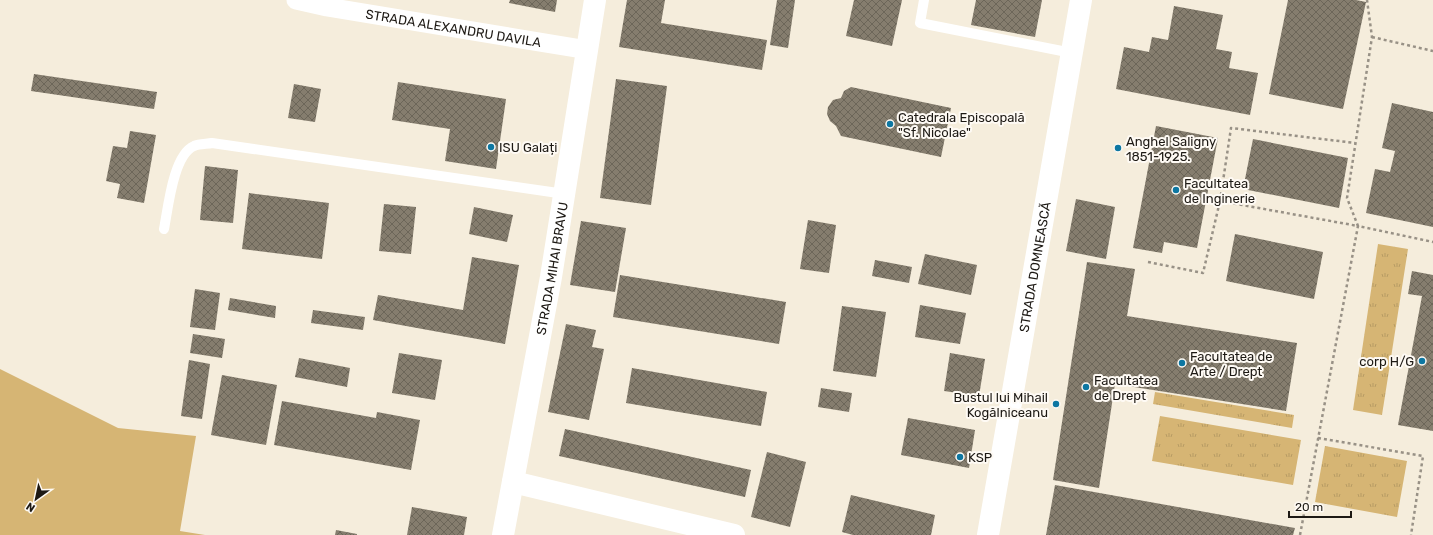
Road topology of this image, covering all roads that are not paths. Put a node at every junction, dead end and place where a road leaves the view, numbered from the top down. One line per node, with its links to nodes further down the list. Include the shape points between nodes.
1 (296, 0): 5 (street, STRADA ALEXANDRU DAVILA)
2 (595, 0): 5 (street, STRADA MIHAI BRAVU)
3 (924, 0): 6 (lane, via 920,23)
4 (1081, 0): 6 (street, STRADA DOMNEASCĂ)
5 (588, 50): 7 (street, STRADA MIHAI BRAVU)
6 (1072, 53): 12 (street, STRADA DOMNEASCĂ)
7 (565, 194): 8 (lane, via 212,144 194,146 184,154 178,165); 9 (street, STRADA MIHAI BRAVU)
8 (164, 229)
9 (513, 482): 10 (street, STRADA MIHAI BRAVU); 11 (street)
10 (503, 535)
11 (734, 535)
12 (988, 535)

